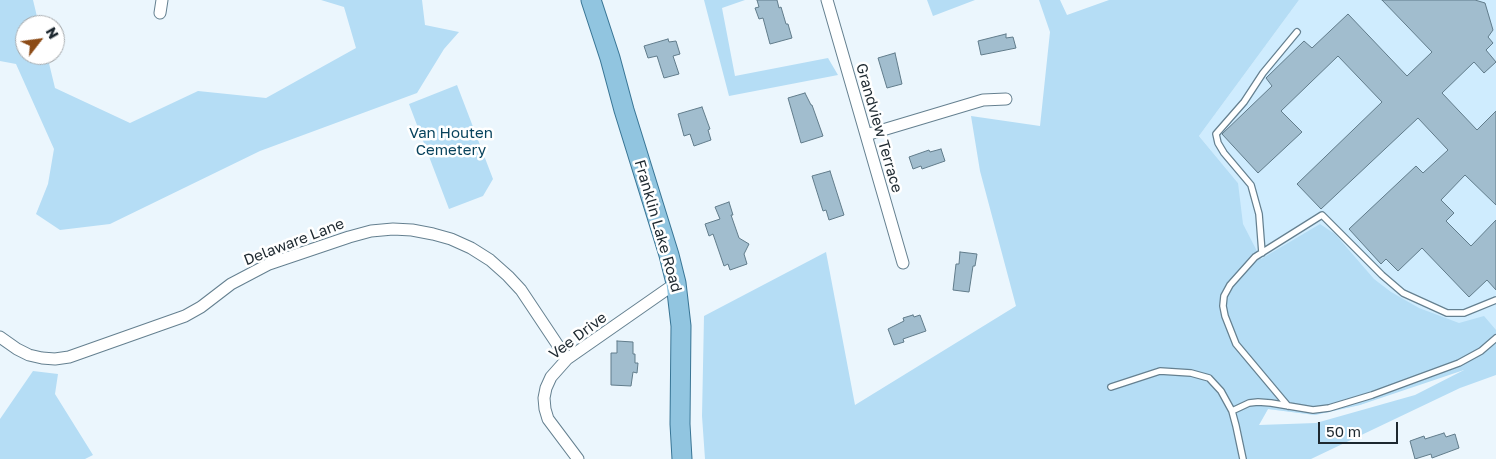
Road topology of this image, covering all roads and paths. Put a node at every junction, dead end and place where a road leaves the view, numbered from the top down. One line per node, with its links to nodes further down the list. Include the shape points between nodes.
1 (162, 0): 4 (street)
2 (592, 0): 10 (main road, Franklin Lake Road)
3 (827, 0): 7 (street, Grandview Terrace)
4 (160, 13)
5 (1297, 32): 8 (lane, via 1216,134 1224,153 1251,185 1259,214)
6 (1006, 99): 7 (street, via 983,100)
7 (866, 135): 9 (street, Grandview Terrace)
8 (1262, 253): 11 (lane, via 1322,215 1382,276 1412,297 1447,313 1464,313); 16 (lane, via 1230,285 1224,296 1224,311 1236,344)
9 (903, 263)
10 (676, 283): 14 (street, Vee Drive); 19 (main road, Franklin Lake Road, via 681,326)
11 (1496, 300)
12 (0, 337): 14 (street, Delaware Lane, via 29,355 55,359 70,357 185,316 231,284 269,264 357,235 412,230 451,239 490,260 521,290)
13 (1496, 338): 16 (lane, via 1459,363 1372,395 1330,408 1313,410)
14 (567, 360): 18 (street, Vee Drive, via 551,376 544,409)
15 (1111, 388): 17 (lane, via 1160,371 1203,375 1221,391)
16 (1288, 406): 17 (lane, via 1249,403)
17 (1232, 411): 20 (lane)
18 (578, 459)
19 (682, 459)
20 (1243, 459)

